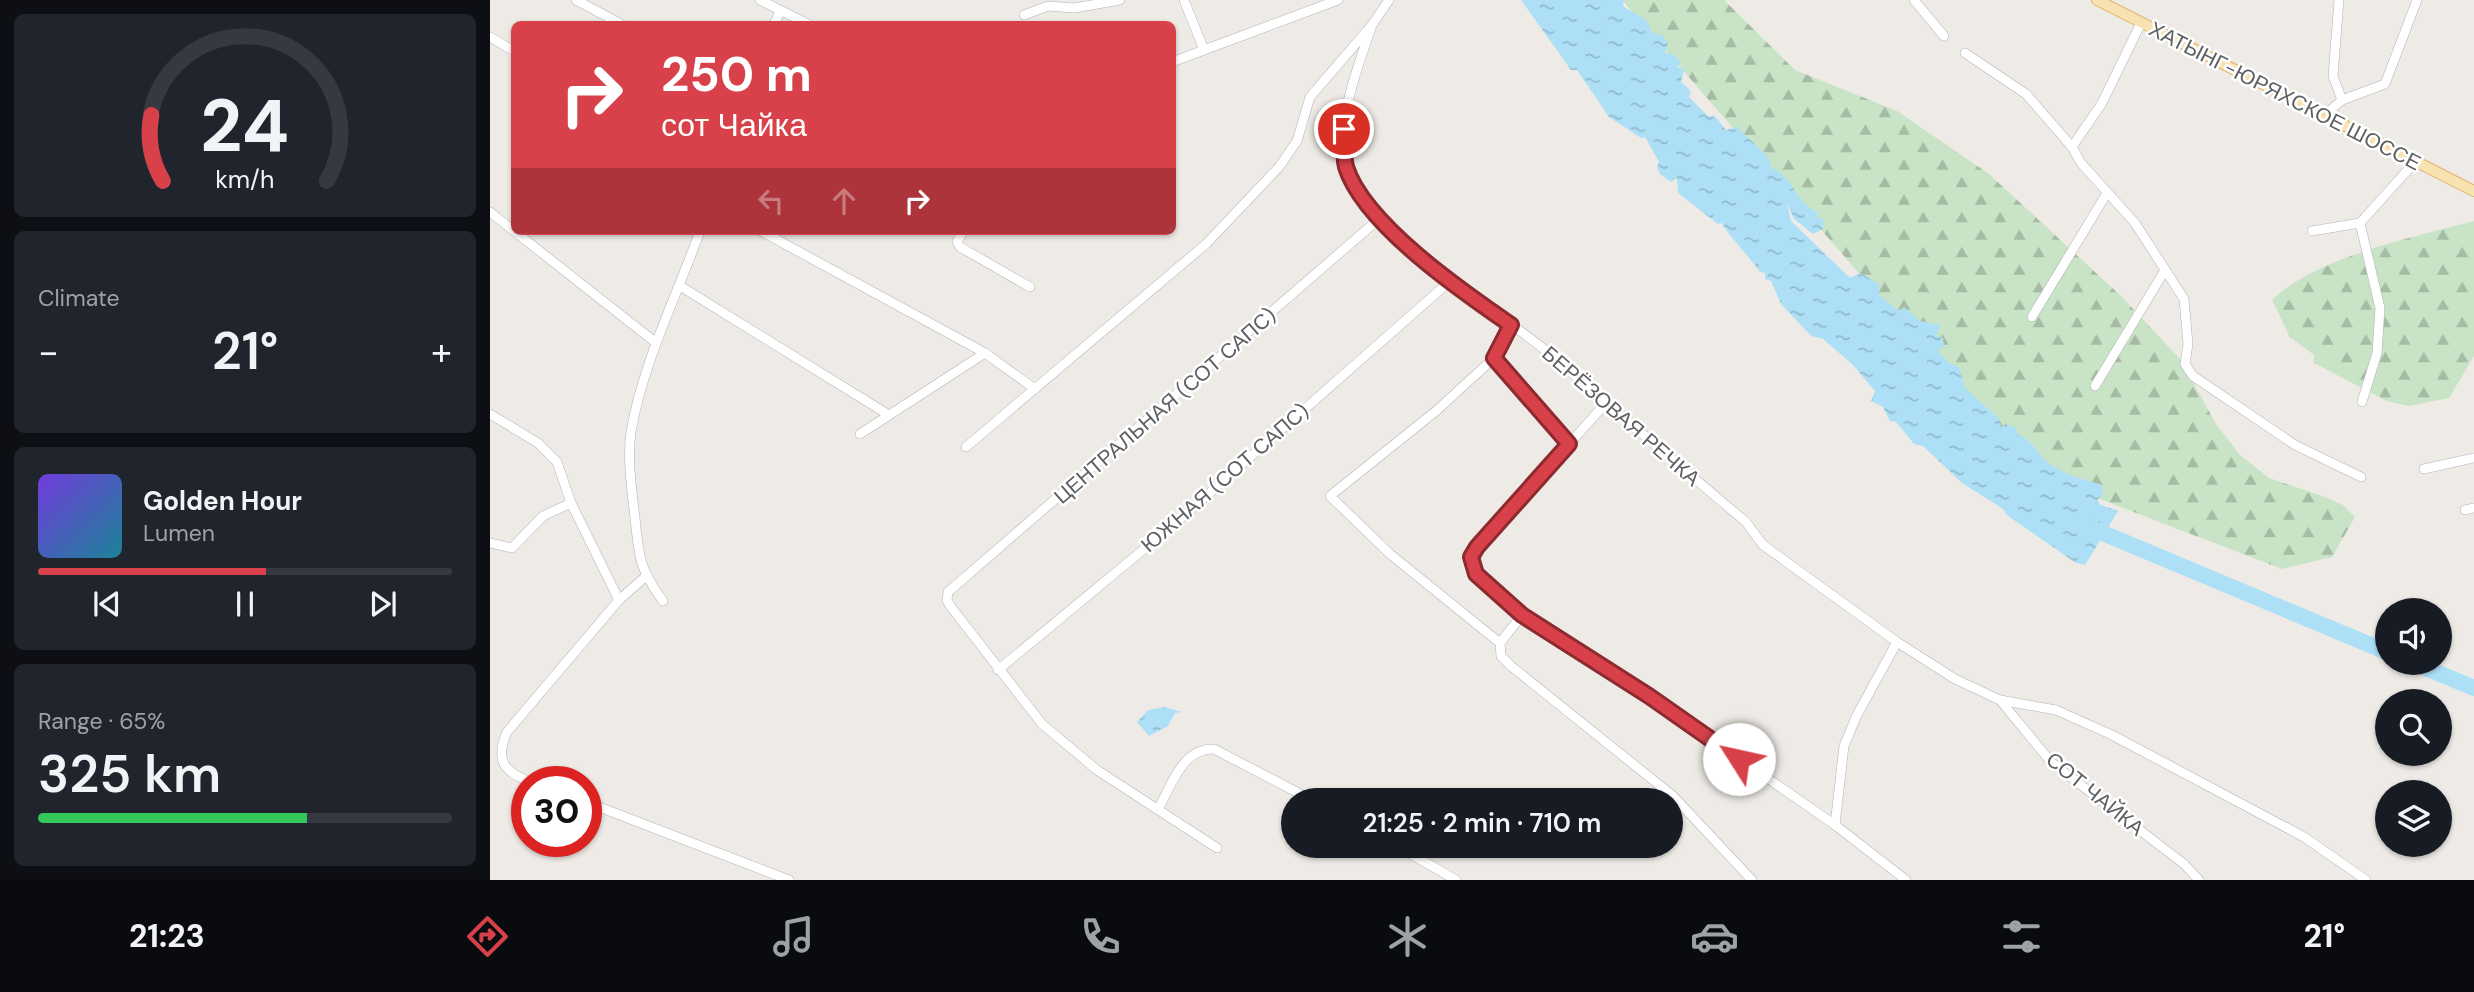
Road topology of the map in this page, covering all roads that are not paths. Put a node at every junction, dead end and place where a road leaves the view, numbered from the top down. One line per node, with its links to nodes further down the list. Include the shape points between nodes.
1 (576, 0): 13 (street)
2 (760, 0): 11 (street)
3 (1120, 0): 12 (street, via 1074,8 1048,6)
4 (1184, 0): 21 (street)
5 (1338, 0): 21 (street)
6 (1389, 0): 17 (street)
7 (1914, 0): 18 (street)
8 (2097, 0): 16 (main road, ХАТЫНГ-ЮРЯХСКОЕ ШОССЕ)
9 (2339, 0): 24 (street, via 2333,76)
10 (2417, 0): 24 (street, via 2385,85)
11 (780, 12): 14 (street); 15 (street)
12 (1024, 15)
13 (615, 21)
14 (776, 21)
15 (801, 21)
16 (2141, 23): 25 (main road, ХАТЫНГ-ЮРЯХСКОЕ ШОССЕ); 26 (street, via 2102,103)
17 (1372, 25): 31 (street, БЕРЁЗОВАЯ РЕЧКА, via 1344,129 1346,165); 49 (street, via 1310,97 1297,141 1279,167 1206,244)
18 (1944, 36)
19 (490, 37): 20 (street)
20 (511, 49)
21 (1204, 50): 23 (street)
22 (1965, 53): 26 (street, via 2026,94)
23 (1176, 60)
24 (2342, 100): 25 (street)
25 (2323, 116): 27 (main road, ХАТЫНГ-ЮРЯХСКОЕ ШОССЕ)
26 (2072, 147): 29 (street)
27 (2416, 162): 28 (main road, ХАТЫНГ-ЮРЯХСКОЕ ШОССЕ); 32 (street)
28 (2474, 191)
29 (2107, 193): 39 (street, via 2135,223); 43 (street)
30 (490, 212): 33 (street)
31 (1380, 218): 40 (street, БЕРЁЗОВАЯ РЕЧКА); 68 (street, ЦЕНТРАЛЬНАЯ (СОТ САПС), via 948,592 951,607)
32 (2360, 223): 34 (street); 50 (street, via 2380,308 2377,353)
33 (511, 229)
34 (2312, 231)
35 (519, 235): 45 (street)
36 (699, 235): 41 (street)
37 (768, 235): 46 (street)
38 (961, 235): 42 (street, via 960,247)
39 (2165, 270): 48 (street); 59 (street, via 2184,299 2185,364 2193,376 2295,445)
40 (1449, 282): 44 (street, БЕРЁЗОВАЯ РЕЧКА); 68 (street, ЮЖНАЯ (СОТ САПС), via 1173,525)
41 (680, 286): 45 (street); 53 (street)
42 (1030, 287)
43 (2032, 317)
44 (1511, 325): 47 (street); 51 (street, БЕРЁЗОВАЯ РЕЧКА)
45 (655, 342): 62 (street, via 631,434 632,495)
46 (985, 353): 49 (street); 53 (street)
47 (1494, 358): 55 (street); 67 (street, via 1330,496 1390,554)
48 (2095, 386)
49 (1035, 389): 56 (street)
50 (2362, 402)
51 (1605, 404): 55 (street); 66 (street, БЕРЁЗОВАЯ РЕЧКА, via 1746,522 1763,545)
52 (490, 414): 60 (street, via 538,443 557,461)
53 (890, 415): 54 (street)
54 (859, 433)
55 (1569, 444): 65 (street, via 1471,557 1476,574)
56 (966, 447)
57 (2474, 458): 58 (street)
58 (2424, 469)
59 (2361, 477)
60 (571, 503): 61 (street, via 543,516 512,548); 63 (street)
61 (490, 543)
62 (645, 577): 63 (street); 64 (street)
63 (619, 600): 70 (street, via 514,720)
64 (663, 601)
65 (1522, 615): 67 (street); 75 (street)
66 (1897, 642): 69 (street, БЕРЁЗОВАЯ РЕЧКА, via 1955,679); 75 (street, via 1844,746)
67 (1500, 643): 80 (street, via 1501,656 1510,666 1673,796)
68 (998, 670): 74 (street, via 1042,724 1097,770)
69 (2000, 700): 82 (street, СОТ ЧАЙКА, via 2051,762); 83 (street, via 2056,710 2112,735 2304,837)
70 (495, 754): 71 (street)
71 (511, 772)
72 (1289, 788): 74 (street, via 1214,749 1200,749 1189,755)
73 (602, 808): 78 (street)
74 (1158, 810): 76 (street)
75 (1835, 825): 81 (street)
76 (1217, 848)
77 (1418, 858): 79 (street)
78 (789, 880)
79 (1457, 880)
80 (1752, 880)
81 (1906, 880)
82 (2199, 880)
83 (2366, 880)

